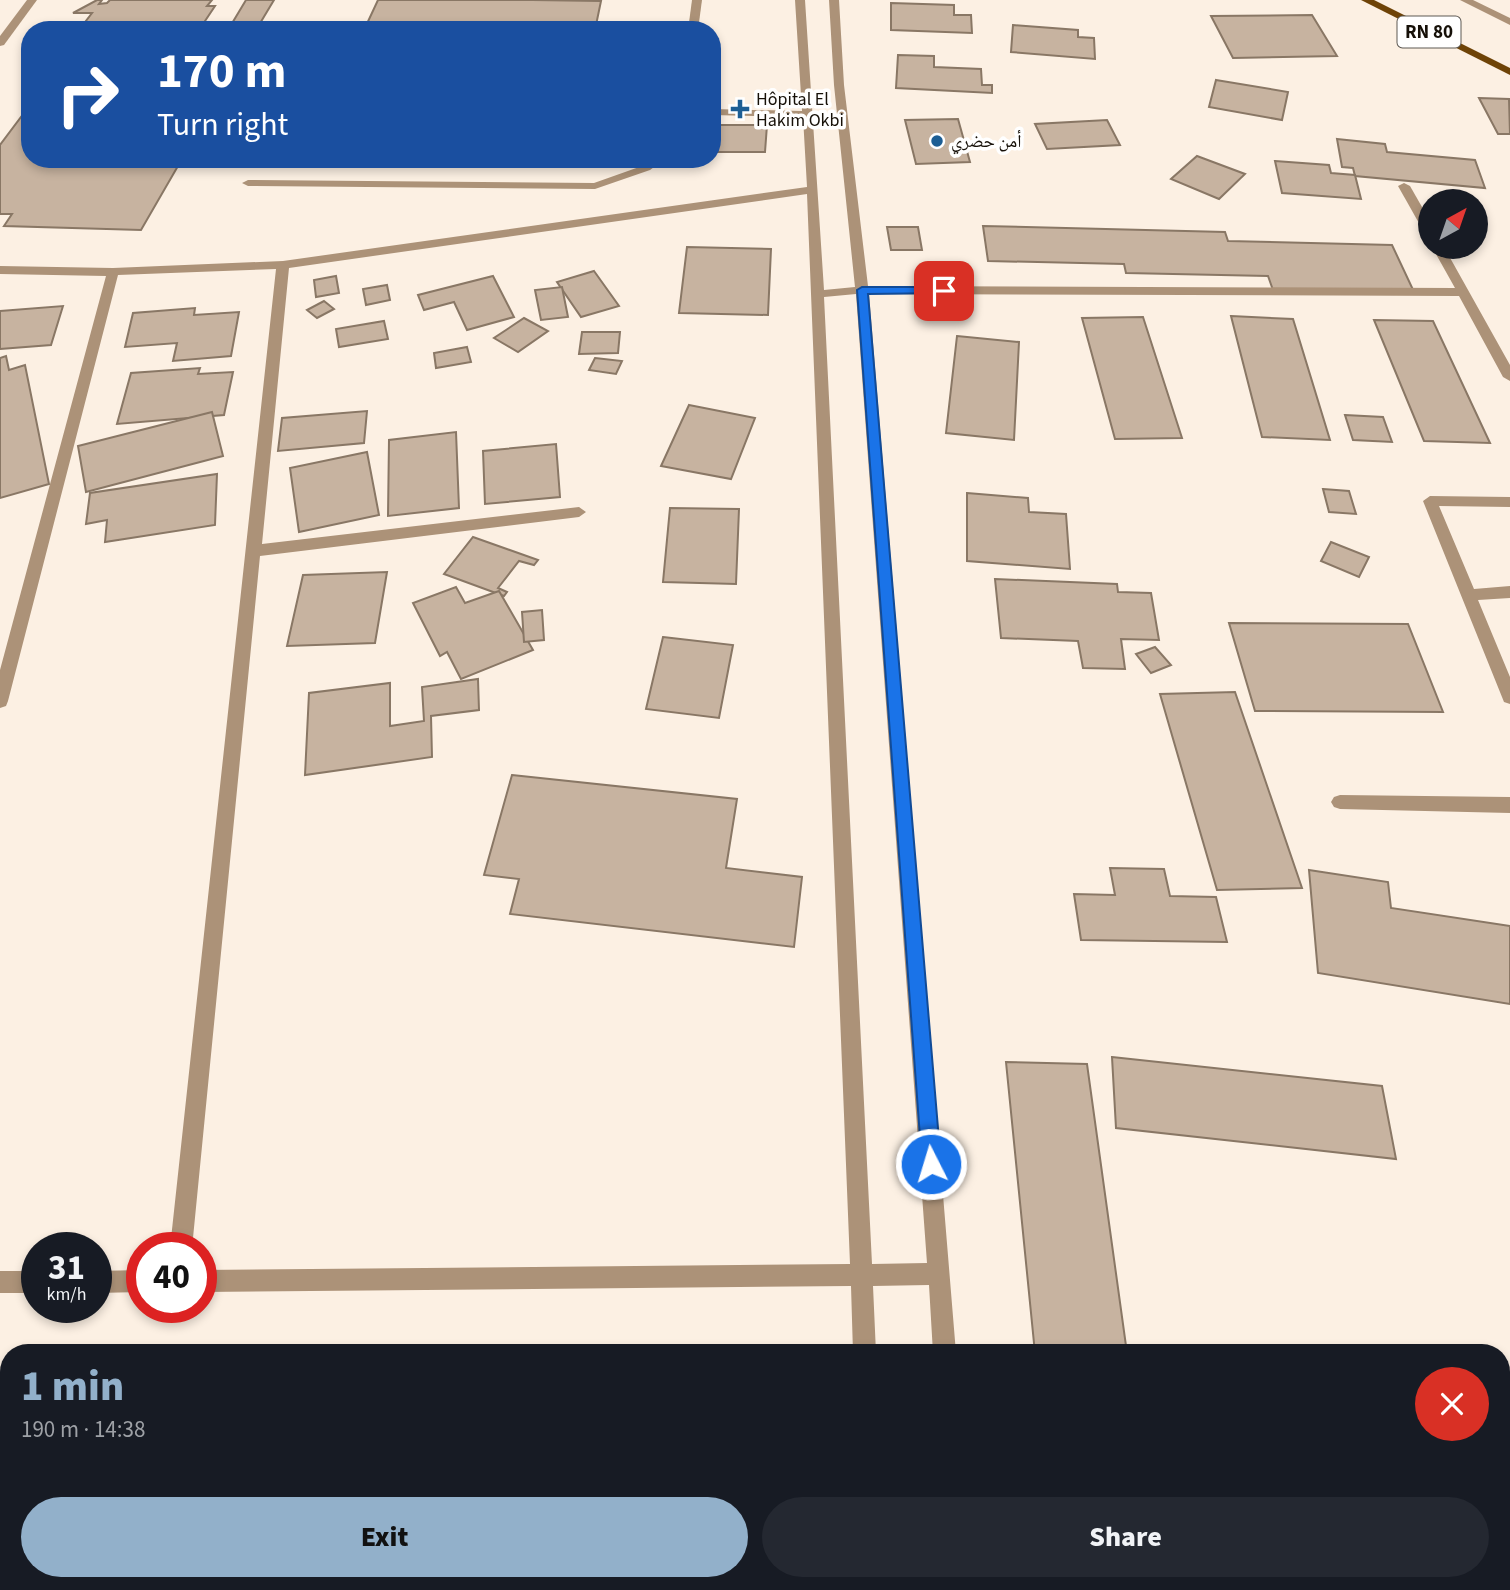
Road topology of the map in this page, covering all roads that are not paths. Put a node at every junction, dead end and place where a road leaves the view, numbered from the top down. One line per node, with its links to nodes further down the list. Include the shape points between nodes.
1 (32, 0): 9 (street)
2 (697, 0): 7 (street)
3 (800, 0): 12 (street)
4 (834, 0): 22 (street)
5 (1366, 0): 10 (main road, RN 80)
6 (1465, 0): 8 (street)
7 (694, 21)
8 (1510, 22)
9 (0, 43)
10 (1510, 74)
11 (721, 112): 12 (street)
12 (807, 114): 16 (street)
13 (646, 168): 14 (street, via 594,186)
14 (247, 183)
15 (1404, 186): 17 (street)
16 (813, 190): 19 (street); 24 (street)
17 (1418, 211)
18 (1445, 259): 23 (street)
19 (283, 265): 21 (street); 28 (street)
20 (0, 270): 21 (street)
21 (113, 272): 32 (street)
22 (862, 290): 23 (street); 24 (street); 37 (street)
23 (1463, 292): 25 (street)
24 (816, 294): 36 (street)
25 (1510, 377)
26 (1510, 502): 30 (street, via 1430,501)
27 (579, 512): 28 (street)
28 (253, 551): 35 (street)
29 (1510, 592): 30 (street)
30 (1468, 595): 31 (street)
31 (1510, 697)
32 (0, 701)
33 (1340, 802): 34 (street)
34 (1510, 805)
35 (183, 1232)
36 (862, 1273): 37 (street); 38 (street); 41 (street)
37 (940, 1274): 42 (street)
38 (217, 1281)
39 (0, 1282): 40 (street)
40 (21, 1282)
41 (865, 1344)
42 (944, 1344)

